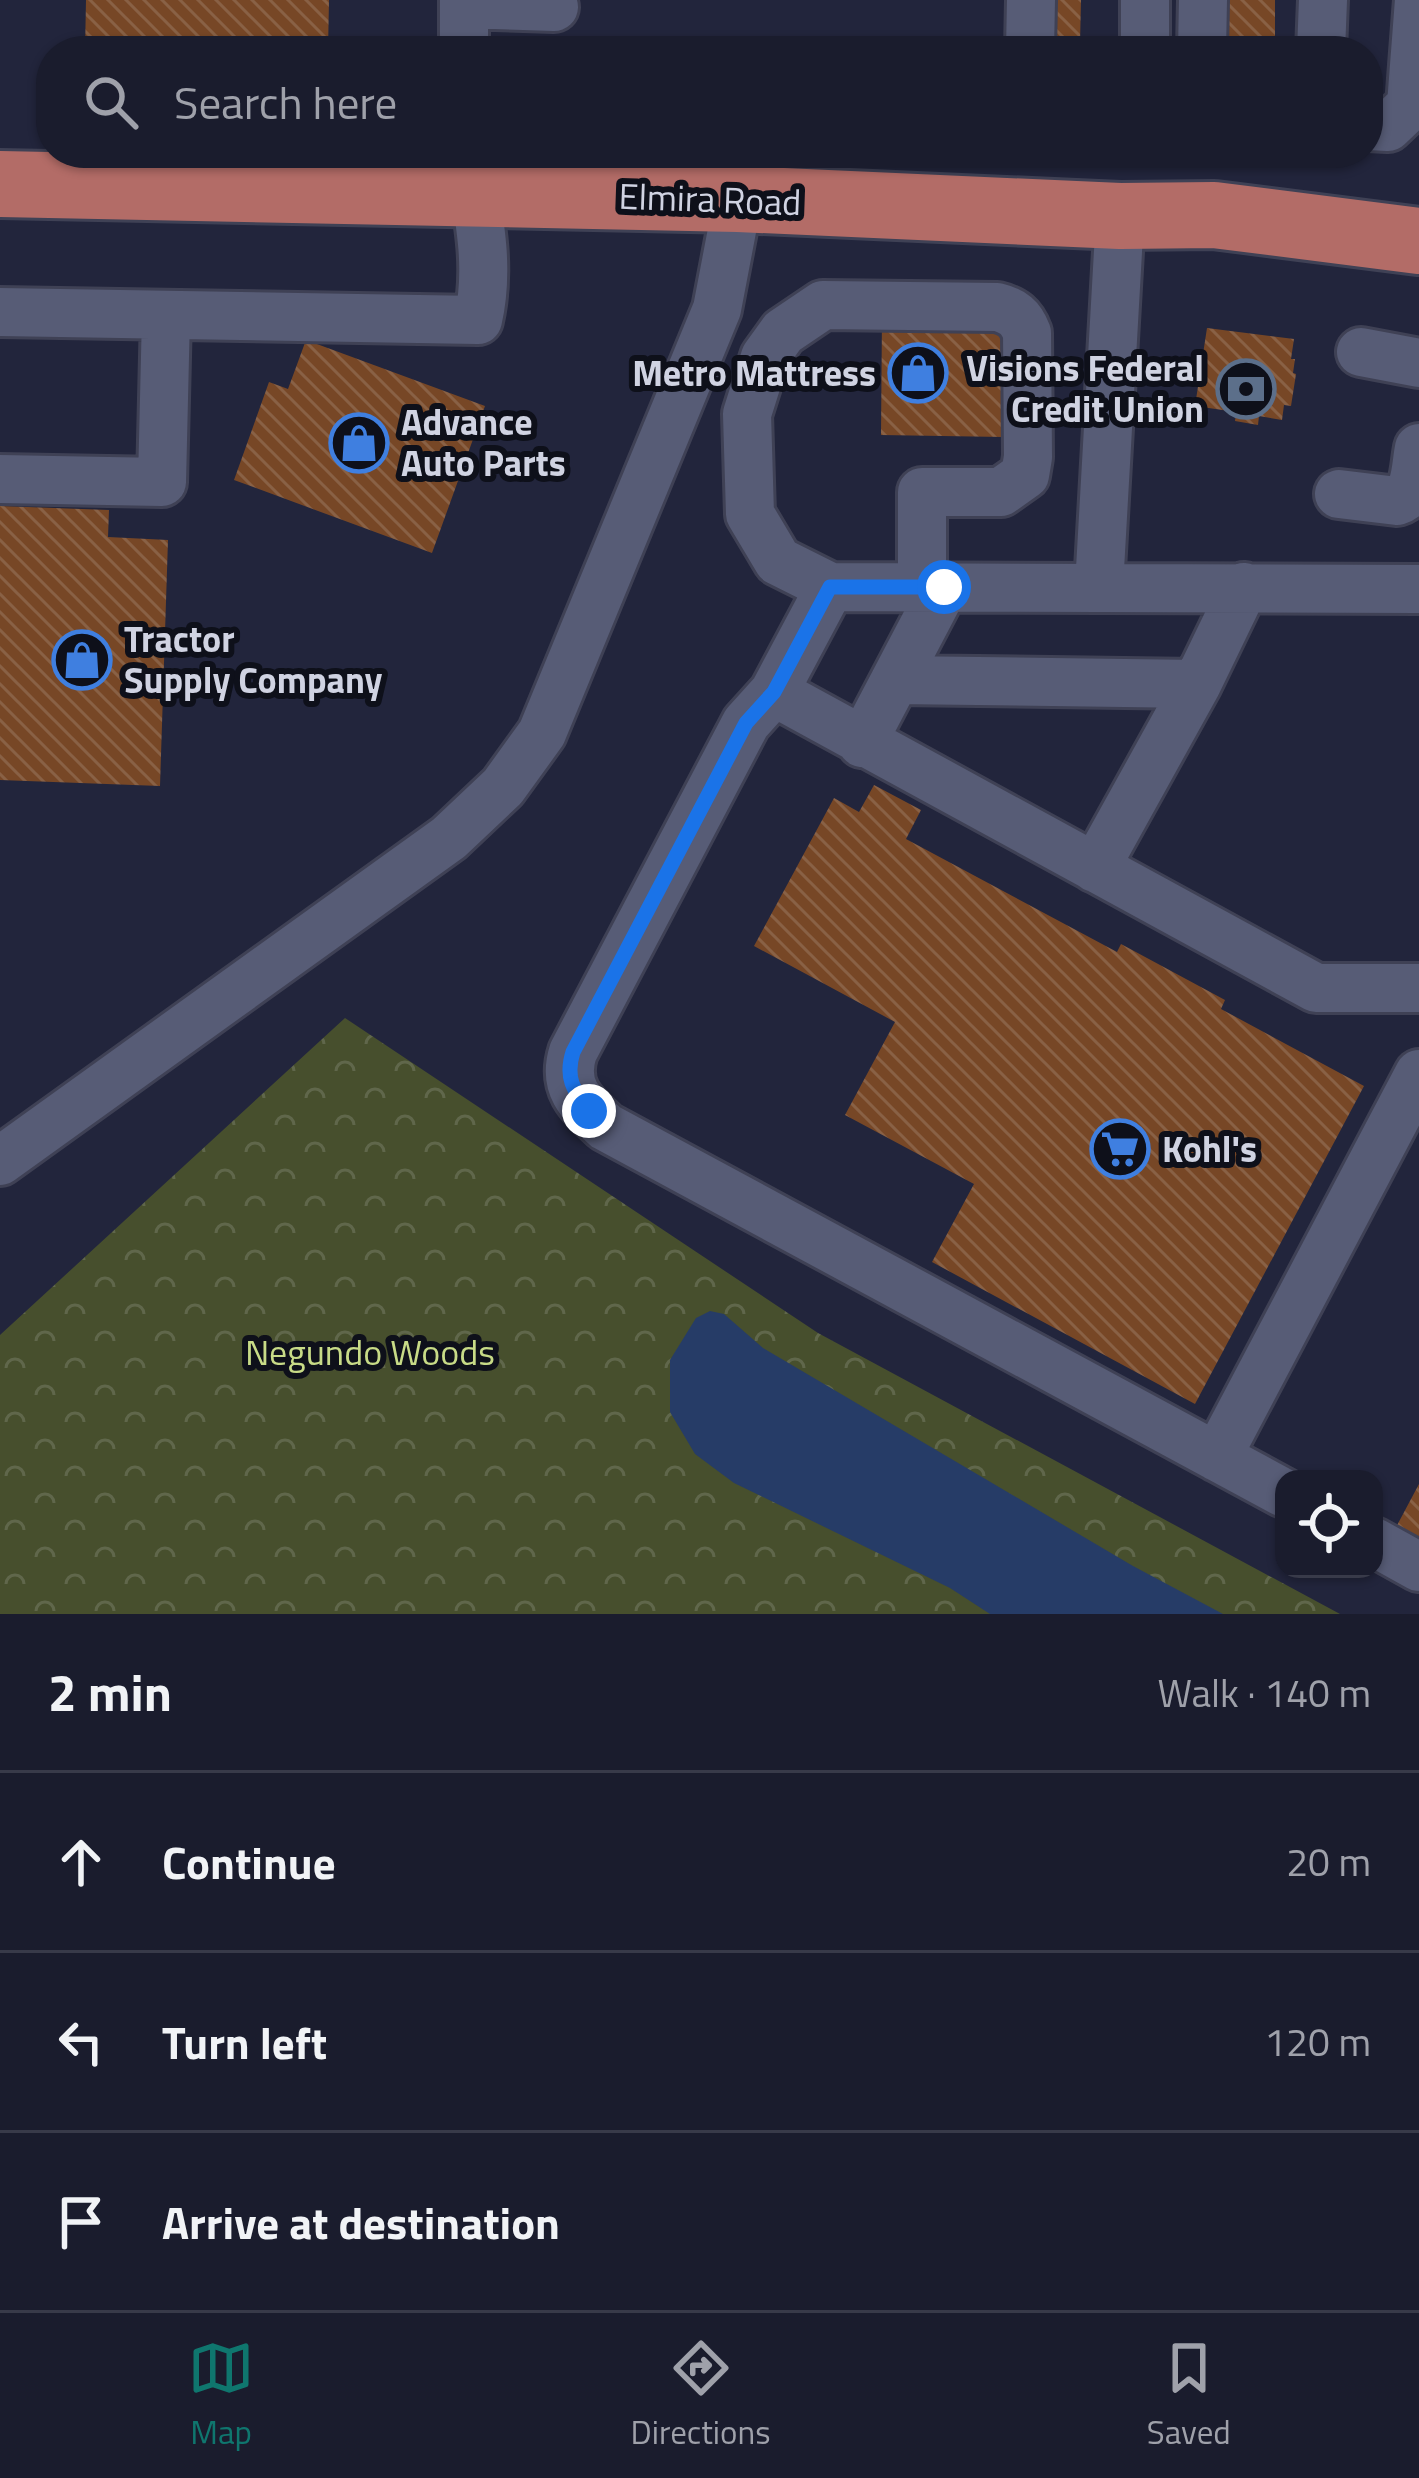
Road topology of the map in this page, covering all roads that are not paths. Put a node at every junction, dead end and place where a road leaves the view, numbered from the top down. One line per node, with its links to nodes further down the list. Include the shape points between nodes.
1 (1031, 0): 8 (lane)
2 (1145, 0): 9 (lane)
3 (1202, 0): 10 (lane)
4 (1323, 0): 11 (lane)
5 (1419, 0): 12 (lane, via 1411,105)
6 (554, 7): 7 (lane)
7 (464, 18)
8 (1030, 36)
9 (1145, 36)
10 (1202, 36)
11 (1322, 36)
12 (1383, 127)
13 (472, 173): 14 (highway, Elmira Road); 15 (highway, Elmira Road); 19 (lane, via 485,260 478,320)
14 (0, 184)
15 (738, 199): 16 (highway, Elmira Road); 37 (lane, via 717,309 542,733 502,787 449,838)
16 (1120, 216): 17 (highway, Elmira Road, via 1214,215); 27 (lane)
17 (1419, 241)
18 (0, 311): 19 (lane)
19 (166, 315): 23 (lane, via 163,482)
20 (1361, 352): 21 (lane)
21 (1419, 364)
22 (1419, 448): 24 (lane, via 1405,499)
23 (0, 479)
24 (1339, 494)
25 (933, 586): 26 (lane); 26 (lane, via 922,492 1001,491 1025,475 1027,333 1011,311 997,307 823,304 783,332 765,357 746,414 748,501 778,561); 27 (lane); 30 (lane)
26 (830, 587): 32 (lane)
27 (1099, 587): 28 (lane)
28 (1244, 587): 29 (lane); 31 (lane)
29 (1419, 590)
30 (897, 680): 31 (lane); 33 (lane)
31 (1197, 684): 34 (lane)
32 (774, 692): 33 (lane); 38 (lane, via 746,723 573,1052 567,1072 574,1092 606,1126)
33 (862, 743): 34 (lane)
34 (1095, 868): 35 (lane, via 1316,988)
35 (1419, 988)
36 (1419, 1074): 38 (lane)
37 (0, 1161)
38 (1217, 1457): 39 (lane)
39 (1275, 1488)
40 (1383, 1547): 41 (lane)
41 (1419, 1567)

